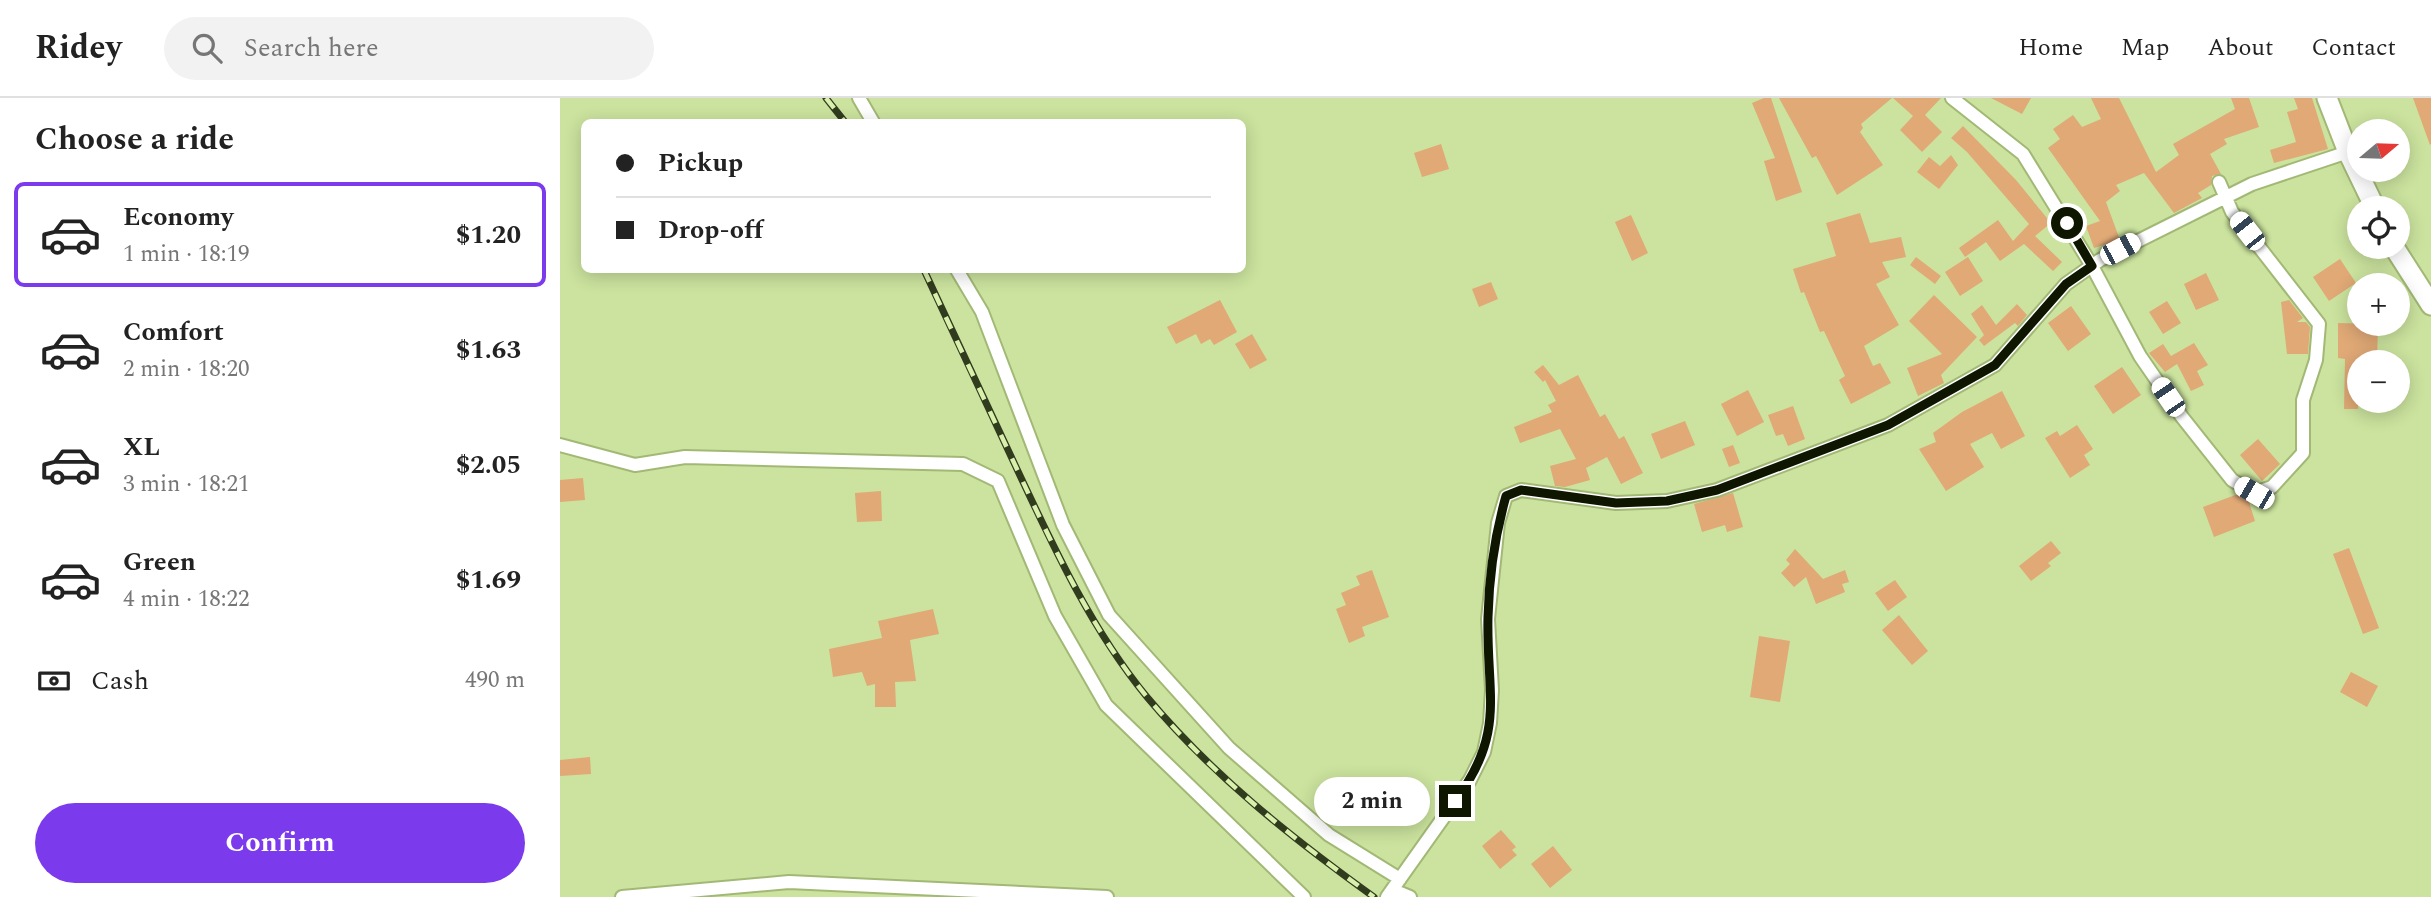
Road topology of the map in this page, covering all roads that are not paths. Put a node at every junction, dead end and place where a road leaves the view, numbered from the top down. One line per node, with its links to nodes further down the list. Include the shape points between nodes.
1 (859, 98): 4 (street)
2 (1952, 98): 10 (street, via 2023,154)
3 (2327, 98): 5 (main road)
4 (871, 119)
5 (2347, 149)
6 (2347, 152): 8 (street)
7 (2219, 182): 8 (street)
8 (2227, 196): 10 (street); 10 (street, via 2232,212 2319,324 2316,360 2303,400 2303,453 2272,487 2254,493 2232,480 2140,356)
9 (2402, 259): 12 (main road)
10 (2092, 266): 14 (street, via 2066,284 1995,365 1888,425 1717,490 1667,501 1616,503 1521,490 1506,496 1498,523 1488,619 1492,690 1483,752 1470,780)
11 (959, 273): 14 (street, via 982,312 1063,524 1109,615 1229,748)
12 (2431, 305)
13 (560, 445): 17 (street, via 635,465 685,457 962,464 998,481 1055,616 1106,705)
14 (1393, 889): 18 (street)
15 (622, 897): 16 (street, via 789,882)
16 (1107, 897)
17 (1304, 897)
18 (1410, 897)

